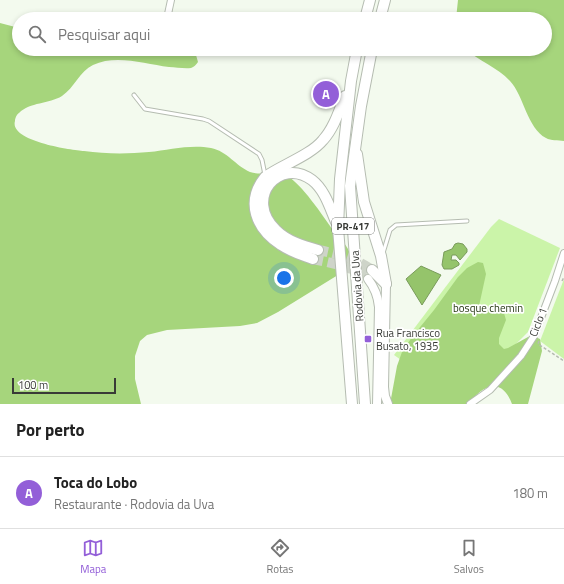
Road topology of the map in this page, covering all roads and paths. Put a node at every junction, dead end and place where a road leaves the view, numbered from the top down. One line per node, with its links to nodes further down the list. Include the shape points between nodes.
1 (171, 0): 4 (street)
2 (370, 0): 5 (main road)
3 (385, 0): 6 (main road)
4 (168, 12)
5 (367, 12)
6 (382, 12)
7 (356, 56): 9 (main road, Rodovia da Uva / PR-417)
8 (371, 56): 11 (main road, Rodovia da Uva / PR-417)
9 (351, 81): 12 (main road, via 335,122 323,141); 14 (main road, Rodovia da Uva / PR-417, via 340,179)
10 (134, 95): 12 (lane, via 145,109 209,121 259,154)
11 (356, 145): 17 (main road, via 364,202); 26 (main road, Rodovia da Uva / PR-417, via 350,186)
12 (265, 177): 18 (main road, via 254,198 260,225 281,245)
13 (467, 221): 17 (lane, via 396,226 390,230)
14 (338, 228): 15 (main road, via 326,197 312,180 294,174 284,174 266,187 264,211 276,231 288,239); 25 (main road, Rodovia da Uva / PR-417)
15 (318, 250)
16 (564, 253): 29 (street, via 534,336 521,356 490,390)
17 (381, 256): 21 (main road)
18 (313, 259)
19 (370, 274): 21 (main road); 27 (street, via 379,307)
20 (564, 277): 22 (path)
21 (386, 284): 28 (street, via 384,388)
22 (561, 285)
23 (541, 336): 24 (path, Ciclo 1, via 538,344)
24 (564, 361)
25 (352, 404)
26 (365, 404)
27 (377, 404)
28 (388, 404)
29 (470, 404)

